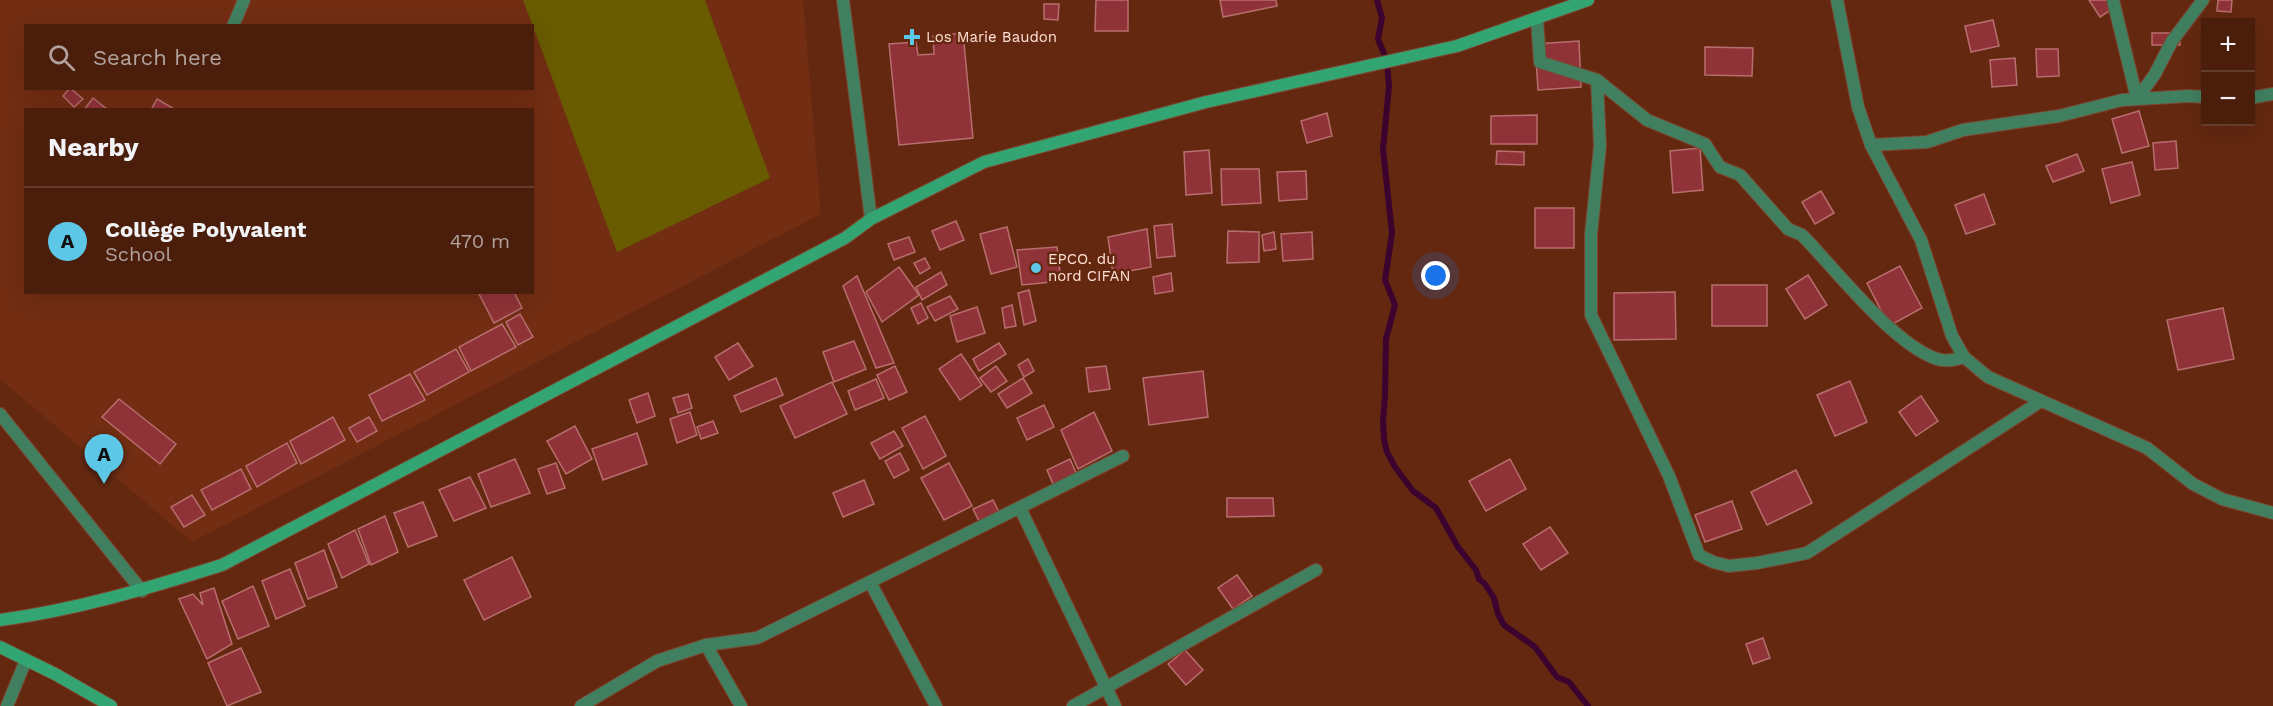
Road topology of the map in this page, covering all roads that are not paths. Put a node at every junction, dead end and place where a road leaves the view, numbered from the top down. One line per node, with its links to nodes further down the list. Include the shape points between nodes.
1 (244, 0): 8 (street)
2 (843, 0): 15 (street)
3 (1588, 0): 7 (street)
4 (1837, 0): 14 (street, via 1858,107)
5 (2113, 0): 13 (street)
6 (2203, 0): 13 (street, via 2172,41)
7 (1537, 19): 9 (street, via 1540,62); 15 (street, via 1456,46 1206,102 984,162)
8 (234, 24)
9 (1597, 80): 16 (street, via 1647,120 1705,144 1720,167 1740,175 1788,229 1802,235 1903,339 1936,359 1951,361); 17 (street, via 1600,146 1592,234 1592,315 1669,476 1699,555 1729,566 1807,553)
10 (2273, 94): 12 (street)
11 (2201, 97): 13 (street)
12 (2255, 97)
13 (2137, 99): 14 (street, via 2059,116 1963,130 1928,141)
14 (1871, 145): 16 (street, via 1921,240 1952,336)
15 (872, 219): 24 (street, via 845,238 222,565)
16 (1964, 357): 17 (street, via 1988,378)
17 (2041, 401): 21 (street, via 2147,448 2193,484 2222,499)
18 (0, 414): 24 (street)
19 (1123, 456): 20 (street)
20 (1020, 508): 23 (street); 29 (street)
21 (2273, 513)
22 (1316, 570): 29 (street)
23 (870, 582): 26 (street, via 757,638); 34 (street)
24 (142, 591): 25 (street)
25 (0, 620)
26 (706, 645): 32 (street, via 657,661); 33 (street)
27 (0, 647): 28 (street)
28 (26, 660): 30 (street); 31 (street)
29 (1106, 687): 35 (street); 36 (street)
30 (7, 706)
31 (111, 706)
32 (581, 706)
33 (741, 706)
34 (936, 706)
35 (1073, 706)
36 (1115, 706)

